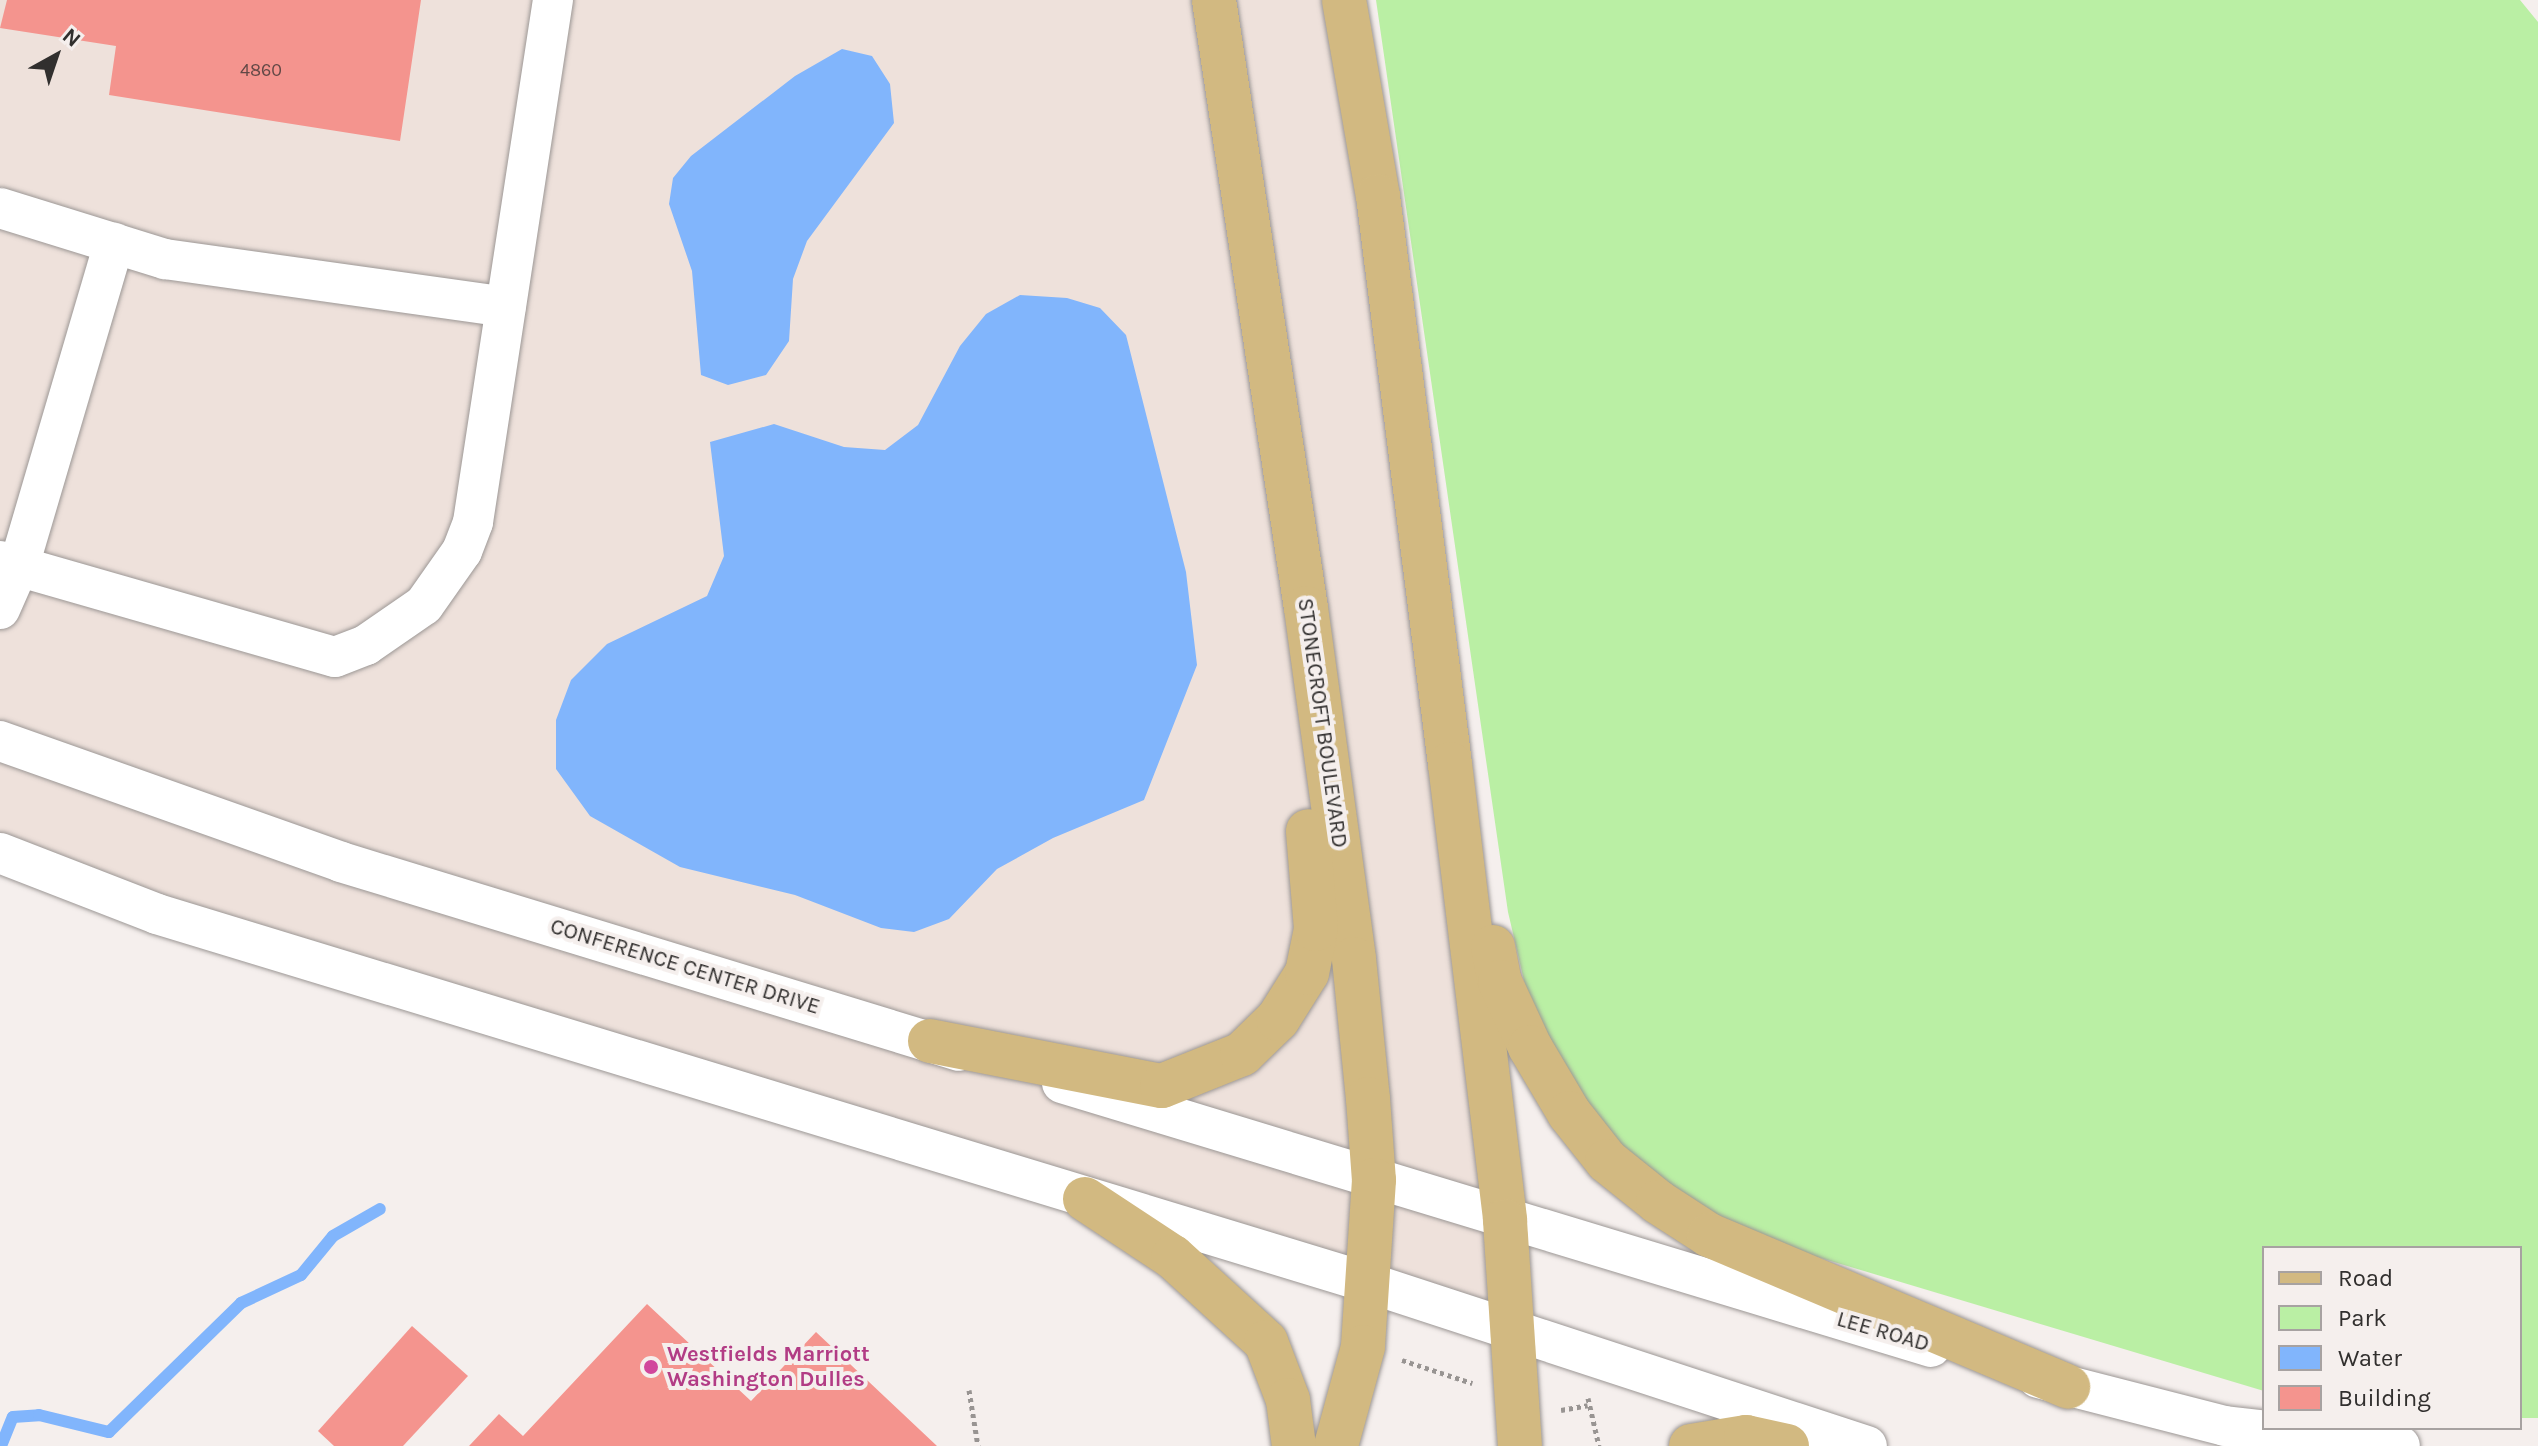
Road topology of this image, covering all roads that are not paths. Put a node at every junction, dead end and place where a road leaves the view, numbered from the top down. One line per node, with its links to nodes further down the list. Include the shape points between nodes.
1 (553, 0): 7 (street)
2 (1214, 0): 5 (main road, STONECROFT BOULEVARD)
3 (1344, 0): 10 (main road, via 1378,196)
4 (0, 208): 6 (street)
5 (1248, 233): 13 (main road, via 1248,411 1312,855 1316,929 1307,973 1278,1019 1242,1054 1162,1086); 14 (main road, STONECROFT BOULEVARD, via 1350,928)
6 (114, 243): 7 (street, via 165,259); 8 (street)
7 (506, 307): 8 (street, via 473,522 462,551 424,605 366,645 335,657)
8 (9, 563): 9 (street)
9 (0, 609)
10 (1433, 633): 16 (main road); 19 (main road, via 1500,982 1530,1047 1607,1161 1709,1235)
11 (0, 741): 13 (street, CONFERENCE CENTER DRIVE, via 341,862)
12 (0, 853): 15 (street, via 172,918)
13 (930, 1041): 14 (street, CONFERENCE CENTER DRIVE)
14 (1374, 1180): 16 (street, LEE ROAD); 17 (main road, STONECROFT BOULEVARD)
15 (1085, 1199): 17 (street); 20 (main road, via 1173,1257 1266,1342 1288,1400)
16 (1505, 1221): 18 (main road); 19 (street, LEE ROAD)
17 (1366, 1282): 18 (street); 21 (main road, STONECROFT BOULEVARD, via 1363,1347)
18 (1516, 1330): 22 (main road); 25 (street)
19 (2068, 1387): 26 (street, LEE ROAD, via 2225,1426)
20 (1294, 1446)
21 (1336, 1446)
22 (1520, 1446)
23 (1691, 1446): 24 (main road, via 1746,1437)
24 (1787, 1446)
25 (1867, 1446)
26 (2400, 1446)

